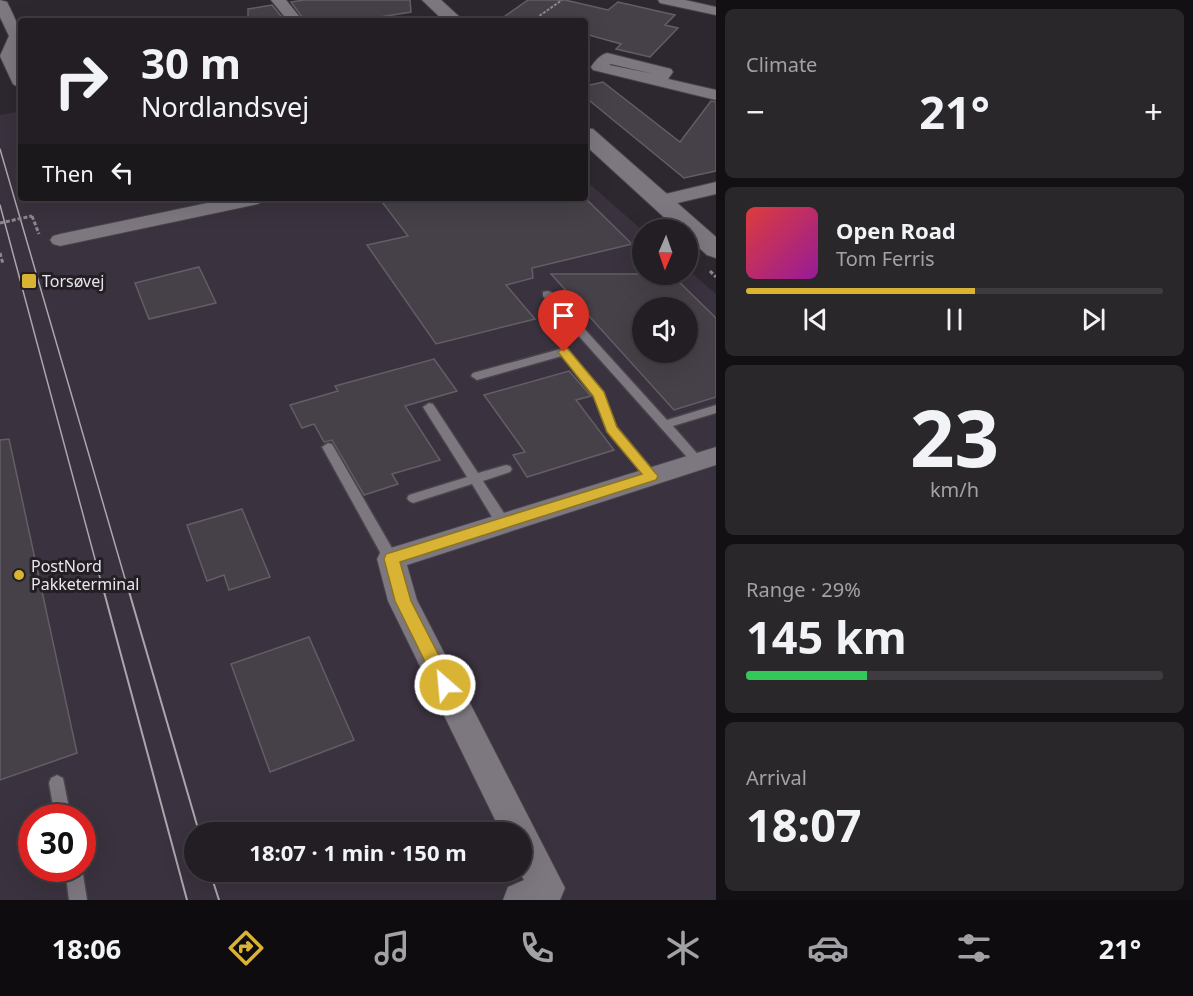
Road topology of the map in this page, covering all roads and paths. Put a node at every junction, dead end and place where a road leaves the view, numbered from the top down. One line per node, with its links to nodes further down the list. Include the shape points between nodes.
1 (278, 0): 9 (street)
2 (431, 0): 10 (street)
3 (562, 0): 11 (path)
4 (665, 0): 8 (street)
5 (710, 0): 6 (street)
6 (716, 1)
7 (0, 2): 12 (street, via 16,36 8,56)
8 (716, 11)
9 (294, 18)
10 (452, 18)
11 (536, 18)
12 (18, 78)
13 (657, 81): 14 (street)
14 (716, 95)
15 (588, 137): 18 (street)
16 (716, 188): 18 (street)
17 (244, 201): 21 (street)
18 (660, 201): 22 (street)
19 (0, 223): 20 (path, bridge, via 32,216)
20 (39, 236)
21 (60, 240)
22 (716, 250)
23 (0, 253): 24 (path)
24 (3, 264)
25 (547, 294): 29 (lane)
26 (477, 376): 33 (lane, via 564,352 599,395 611,428)
27 (429, 407): 34 (lane)
28 (716, 409): 29 (lane)
29 (664, 425): 31 (lane)
30 (328, 447): 37 (lane)
31 (707, 459): 33 (street)
32 (506, 469): 34 (lane)
33 (651, 476): 36 (street)
34 (475, 479): 35 (lane); 36 (lane)
35 (414, 498)
36 (503, 523): 37 (street)
37 (392, 559): 40 (street, via 403,601)
38 (57, 783): 39 (lane)
39 (61, 804)
40 (514, 822)
41 (532, 859): 44 (street, via 547,888)
42 (75, 882): 43 (lane)
43 (78, 900)
44 (521, 900)

